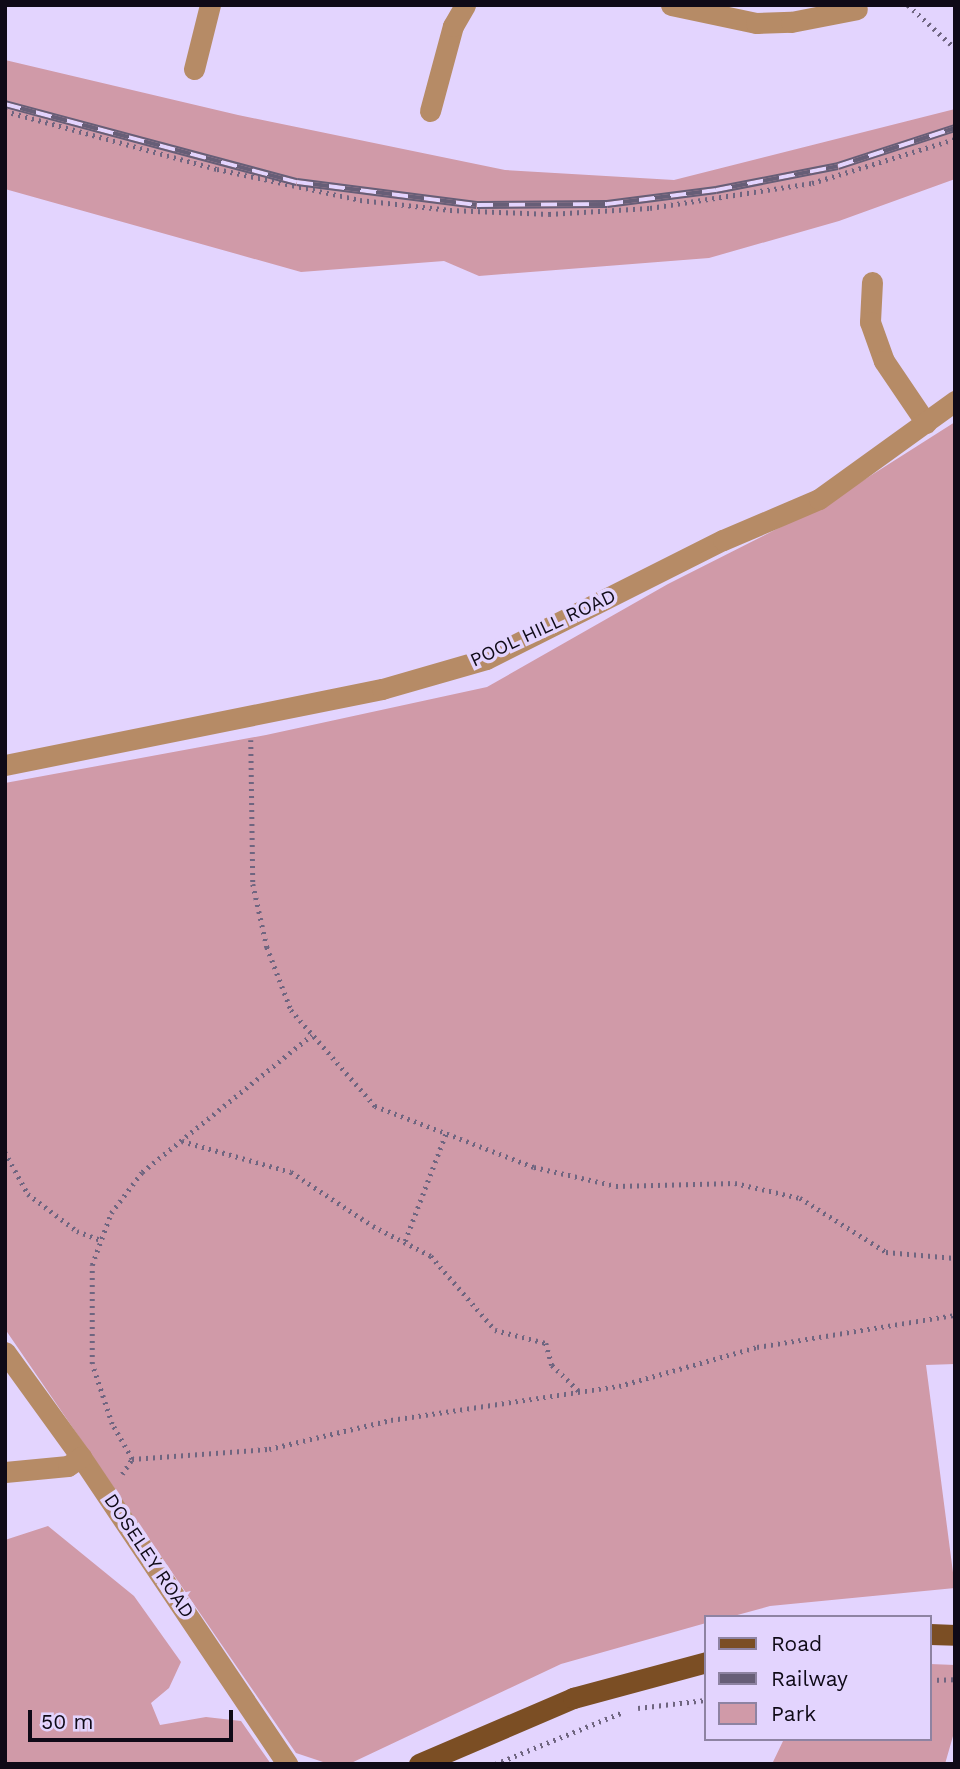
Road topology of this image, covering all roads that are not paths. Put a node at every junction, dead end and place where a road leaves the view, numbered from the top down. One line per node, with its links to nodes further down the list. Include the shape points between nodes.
1 (210, 5): 5 (street)
2 (464, 5): 6 (street, via 453,26)
3 (671, 5): 4 (street, via 756,23 791,22)
4 (857, 9)
5 (194, 69)
6 (430, 111)
7 (872, 282): 9 (street, via 870,322 884,361)
8 (955, 401): 9 (street, POOL HILL ROAD)
9 (926, 423): 10 (street, POOL HILL ROAD, via 819,499 723,540 486,659 382,689)
10 (5, 765)
11 (5, 1352): 12 (street, DOSELEY ROAD)
12 (81, 1457): 13 (street, via 68,1466); 17 (street, DOSELEY ROAD)
13 (5, 1472)
14 (932, 1634): 15 (main road)
15 (955, 1635)
16 (704, 1663): 18 (main road, via 573,1698)
17 (287, 1764)
18 (419, 1764)

